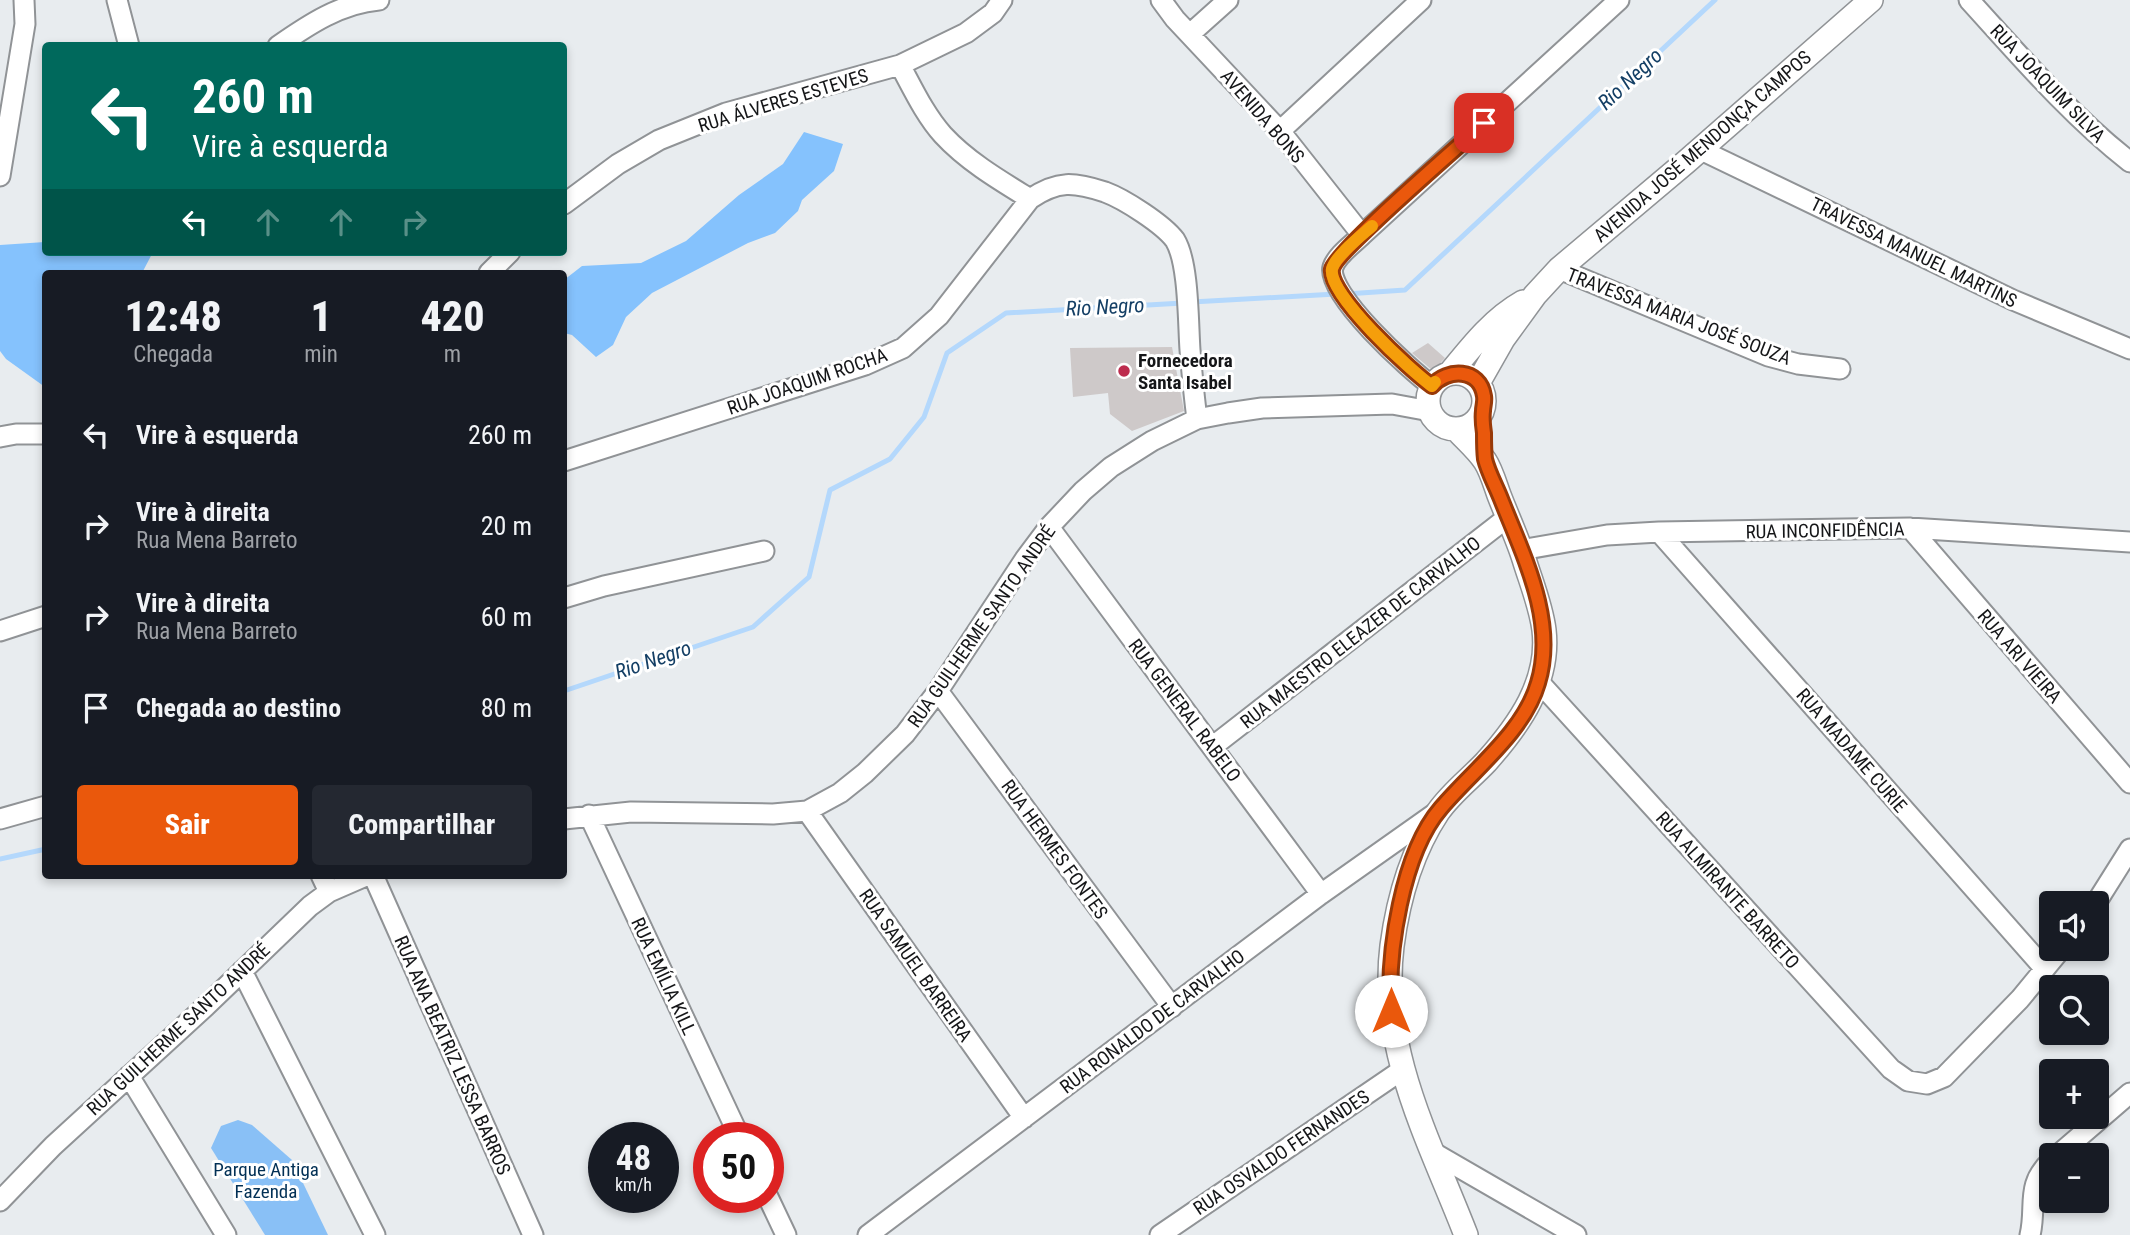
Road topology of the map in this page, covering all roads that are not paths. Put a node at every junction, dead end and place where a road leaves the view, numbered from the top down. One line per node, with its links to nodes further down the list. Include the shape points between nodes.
1 (24, 0): 18 (street, via 25,24)
2 (117, 0): 12 (street)
3 (379, 0): 13 (street, via 338,9)
4 (1002, 0): 14 (street, RUA ÁLVERES ESTEVES, via 993,13 966,33)
5 (1161, 0): 11 (street, AVENIDA BONS)
6 (1227, 0): 11 (street)
7 (1421, 0): 15 (street)
8 (1871, 0): 16 (main road, AVENIDA JOSÉ MENDONÇA CAMPOS)
9 (1969, 0): 17 (street, RUA JOAQUIM SILVA, via 2045,83)
10 (1607, 4): 21 (street)
11 (1190, 34): 15 (street, AVENIDA BONS)
12 (128, 42)
13 (284, 42)
14 (900, 65): 19 (street, via 942,134 969,159); 20 (street, RUA ÁLVERES ESTEVES, via 726,113 670,136 618,164)
15 (1280, 131): 21 (street, AVENIDA BONS)
16 (1701, 150): 23 (main road, AVENIDA JOSÉ MENDONÇA CAMPOS); 26 (street, TRAVESSA MANUEL MARTINS, via 2014,300)
17 (2130, 162)
18 (0, 176)
19 (1030, 199): 31 (street, via 1059,185 1076,183 1113,195 1164,228 1175,241 1182,257); 35 (street, RUA JOAQUIM ROCHA, via 939,316 903,348 865,365)
20 (567, 202)
21 (1362, 235): 29 (street, via 1332,268 1337,286 1385,346)
22 (506, 256): 24 (street)
23 (1559, 269): 25 (main road, AVENIDA JOSÉ MENDONÇA CAMPOS); 27 (street, TRAVESSA MARIA JOSÉ SOUZA, via 1769,356)
24 (492, 270)
25 (1535, 295): 28 (main road, AVENIDA JOSÉ MENDONÇA CAMPOS); 29 (main road, AVENIDA JOSÉ MENDONÇA CAMPOS, via 1487,329)
26 (2130, 349)
27 (1840, 369)
28 (1478, 383): 29 (main road, via 1461,373); 30 (main road, via 1485,397)
29 (1435, 390): 31 (street, RUA GUILHERME SANTO ANDRÉ, via 1392,404 1262,408); 32 (main road, via 1436,420)
30 (1483, 411): 32 (main road, via 1467,427); 36 (main road)
31 (1197, 419): 38 (street, RUA GUILHERME SANTO ANDRÉ, via 1111,467)
32 (1456, 429): 36 (main road)
33 (42, 434): 34 (street)
34 (0, 437)
35 (567, 460)
36 (1486, 461): 37 (main road)
37 (1508, 517): 42 (main road); 49 (street, RUA MAESTRO ELEAZER DE CARVALHO)
38 (1049, 527): 48 (street, RUA GUILHERME SANTO ANDRÉ); 49 (street, RUA GENERAL RABELO)
39 (1910, 528): 40 (street, RUA INCONFIDÊNCIA); 41 (street, RUA INCONFIDÊNCIA); 50 (street, RUA ARI VIEIRA)
40 (1659, 532): 42 (street, RUA INCONFIDÊNCIA, via 1606,535); 64 (street, RUA MADAME CURIE)
41 (2130, 542)
42 (1521, 550): 47 (main road, via 1544,633)
43 (764, 551): 44 (street)
44 (567, 597)
45 (42, 617): 46 (street)
46 (0, 631)
47 (1539, 682): 52 (main road, via 1510,733); 64 (street, RUA ALMIRANTE BARRETO, via 1891,1069 1908,1081 1927,1084 1944,1077)
48 (938, 691): 53 (street, RUA GUILHERME SANTO ANDRÉ, via 905,734 865,773); 66 (street, RUA HERMES FONTES)
49 (1212, 747): 62 (street, RUA GENERAL RABELO)
50 (2130, 783)
51 (42, 807): 55 (street)
52 (1439, 810): 62 (street, RUA RONALDO DE CARVALHO); 67 (main road, via 1418,848 1403,891 1392,947 1392,1028)
53 (807, 811): 54 (street, RUA GUILHERME SANTO ANDRÉ); 70 (street, RUA SAMUEL BARREIRA)
54 (589, 815): 56 (street, RUA GUILHERME SANTO ANDRÉ); 71 (street, RUA EMÍLIA KILL)
55 (0, 819)
56 (567, 819)
57 (2130, 849): 61 (street)
58 (348, 879): 60 (street, RUA GUILHERME SANTO ANDRÉ)
59 (373, 879): 79 (street, RUA ANA BEATRIZ LESSA BARROS)
60 (325, 883): 65 (street, RUA GUILHERME SANTO ANDRÉ, via 310,906)
61 (2104, 891)
62 (1321, 894): 66 (street, RUA RONALDO DE CARVALHO)
63 (2051, 961): 64 (street)
64 (2045, 968)
65 (242, 971): 68 (street, RUA GUILHERME SANTO ANDRÉ); 78 (street)
66 (1172, 1007): 70 (street, RUA RONALDO DE CARVALHO)
67 (1402, 1070): 73 (main road); 82 (street, RUA OSVALDO FERNANDES)
68 (129, 1076): 75 (street, RUA GUILHERME SANTO ANDRÉ); 77 (street)
69 (2130, 1093): 72 (street)
70 (1024, 1118): 81 (street, RUA RONALDO DE CARVALHO)
71 (733, 1122)
72 (2072, 1143)
73 (1434, 1153): 83 (main road); 84 (street)
74 (2039, 1175): 85 (street, via 2033,1188)
75 (0, 1201)
76 (776, 1213): 80 (street)
77 (226, 1235)
78 (375, 1235)
79 (533, 1235)
80 (786, 1235)
81 (868, 1235)
82 (1160, 1235)
83 (1466, 1235)
84 (1576, 1235)
85 (2031, 1235)

